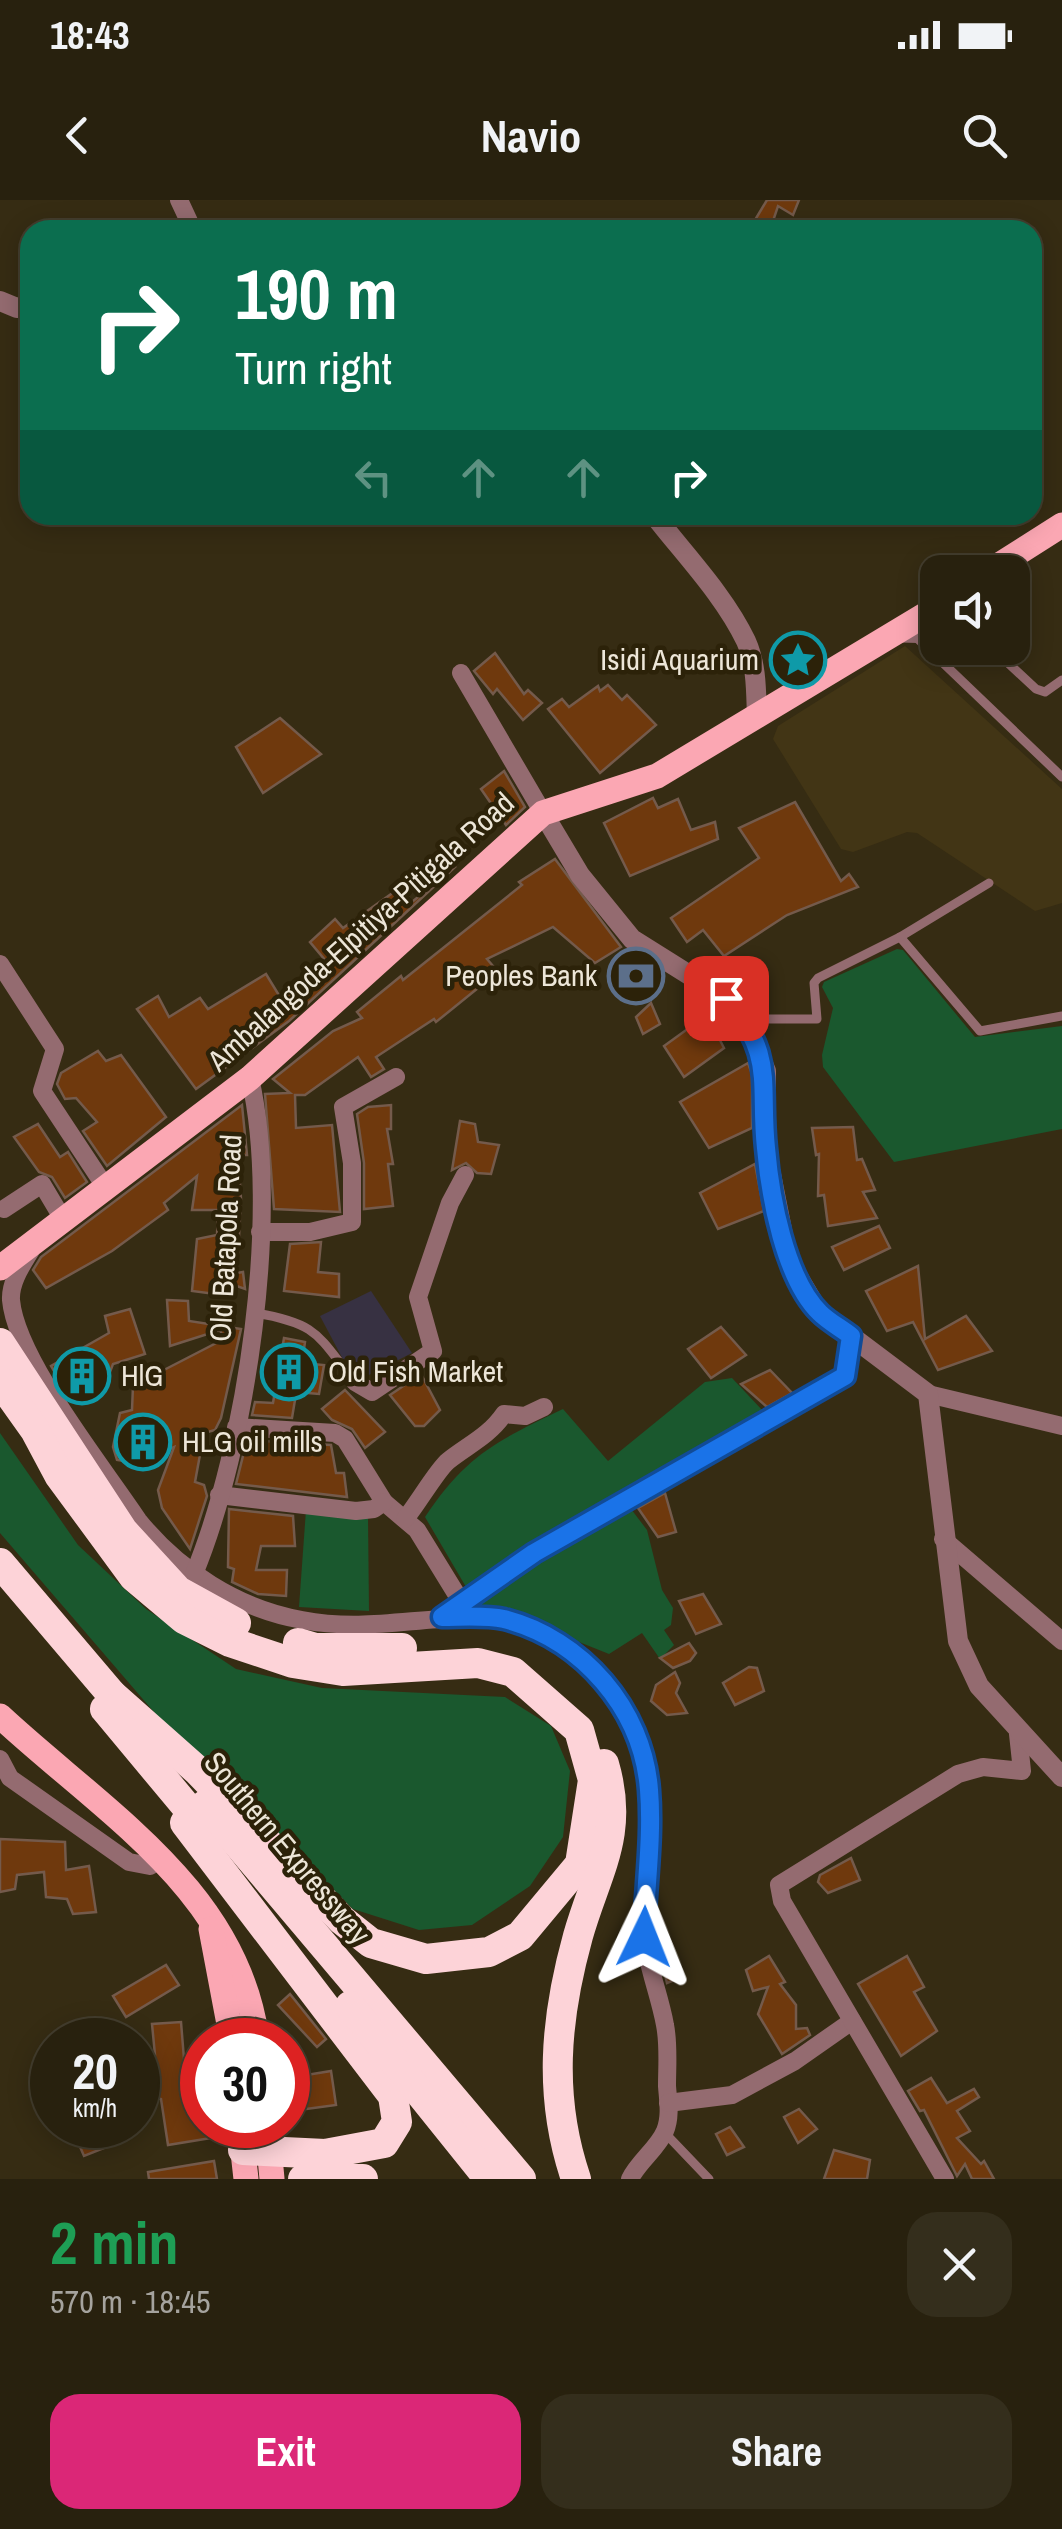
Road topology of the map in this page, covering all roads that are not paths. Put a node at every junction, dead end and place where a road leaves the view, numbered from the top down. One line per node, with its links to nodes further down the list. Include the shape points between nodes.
1 (662, 525): 10 (street, via 746,643)
2 (1062, 526): 3 (main road)
3 (1015, 555)
4 (920, 619): 5 (main road, Ambalangoda-Elpitiya-Pitigala Road)
5 (891, 638): 6 (lane); 10 (main road, Ambalangoda-Elpitiya-Pitigala Road)
6 (918, 639): 11 (lane)
7 (1010, 665): 9 (lane, via 1036,690 1045,692)
8 (461, 673): 12 (street)
9 (1062, 680)
10 (757, 718): 12 (main road, Ambalangoda-Elpitiya-Pitigala Road, via 657,776)
11 (1062, 776)
12 (543, 813): 17 (street, via 580,875 632,939 726,998); 19 (main road, Ambalangoda-Elpitiya-Pitigala Road)
13 (989, 883): 14 (lane)
14 (900, 937): 16 (lane, via 980,1031); 17 (lane, via 818,978 817,1020)
15 (0, 964): 21 (street, via 55,1049 42,1091)
16 (1062, 1016)
17 (744, 1019): 28 (street, via 766,1071 766,1149 788,1260 819,1312)
18 (396, 1077): 24 (street, via 344,1107 352,1222 310,1232)
19 (250, 1078): 21 (main road, Ambalangoda-Elpitiya-Pitigala Road); 24 (street, Old Batapola Road, via 262,1172)
20 (465, 1174): 31 (street, via 418,1297 433,1351 372,1392)
21 (106, 1188): 23 (main road, Ambalangoda-Elpitiya-Pitigala Road)
22 (4, 1209): 23 (street, via 42,1184)
23 (64, 1221): 25 (main road, Ambalangoda-Elpitiya-Pitigala Road)
24 (260, 1232): 27 (street, Old Batapola Road)
25 (34, 1244): 26 (main road, Ambalangoda-Elpitiya-Pitigala Road); 41 (street, via 11,1298 20,1340 138,1520)
26 (4, 1270)
27 (256, 1313): 31 (lane, via 310,1328); 35 (street, Old Batapola Road)
28 (851, 1336): 32 (street); 43 (street, via 845,1376)
29 (0, 1343): 63 (highway, via 123,1531 178,1592 244,1628 315,1648 498,1649 528,1663 593,1723 612,1788 608,1859 579,1932 556,2040 562,2138)
30 (0, 1382): 46 (highway, via 134,1577 184,1619 246,1647 343,1671 478,1662 513,1672 579,1730 593,1780 580,1864 520,1936 489,1952 426,1959 371,1942 198,1770)
31 (356, 1382)
32 (928, 1394): 34 (street); 39 (street)
33 (544, 1407): 38 (street, via 525,1416 504,1414 446,1462)
34 (1062, 1426)
35 (236, 1427): 36 (street, Old Batapola Road); 37 (street, via 335,1433)
36 (219, 1495): 37 (street, via 356,1511); 41 (street, Old Batapola Road)
37 (384, 1502): 38 (street)
38 (404, 1520): 43 (street, via 418,1530)
39 (943, 1539): 45 (street); 48 (street, via 958,1641 979,1686)
40 (0, 1563): 46 (highway, Southern Expressway)
41 (194, 1574): 44 (street, via 251,1605 302,1620 370,1624)
42 (0, 1592): 46 (highway, Southern Expressway)
43 (460, 1600): 44 (street)
44 (442, 1617): 56 (street, via 502,1618 560,1639 606,1682 639,1738 649,1790 644,1937 666,2028)
45 (1062, 1641)
46 (108, 1702): 58 (highway, via 231,1889 393,2096 396,2122 384,2143 340,2153); 61 (highway, Southern Expressway); 62 (highway, Southern Expressway)
47 (0, 1716): 51 (main road)
48 (1018, 1734): 50 (street); 55 (street, via 1022,1771 983,1766 958,1774 779,1885 782,1902)
49 (0, 1760): 51 (street, via 10,1778 129,1862 150,1866)
50 (1062, 1776)
51 (162, 1857): 52 (main road)
52 (210, 1924): 53 (main road); 54 (main road, via 238,1961)
53 (228, 2018)
54 (252, 2018)
55 (852, 2021): 56 (street, via 732,2095); 66 (street)
56 (668, 2103): 57 (street)
57 (664, 2133): 64 (street); 65 (lane)
58 (256, 2152)
59 (303, 2179): 60 (highway)
60 (363, 2179)
61 (489, 2179)
62 (520, 2179)
63 (576, 2179)
64 (630, 2179)
65 (709, 2179)
66 (944, 2179)

